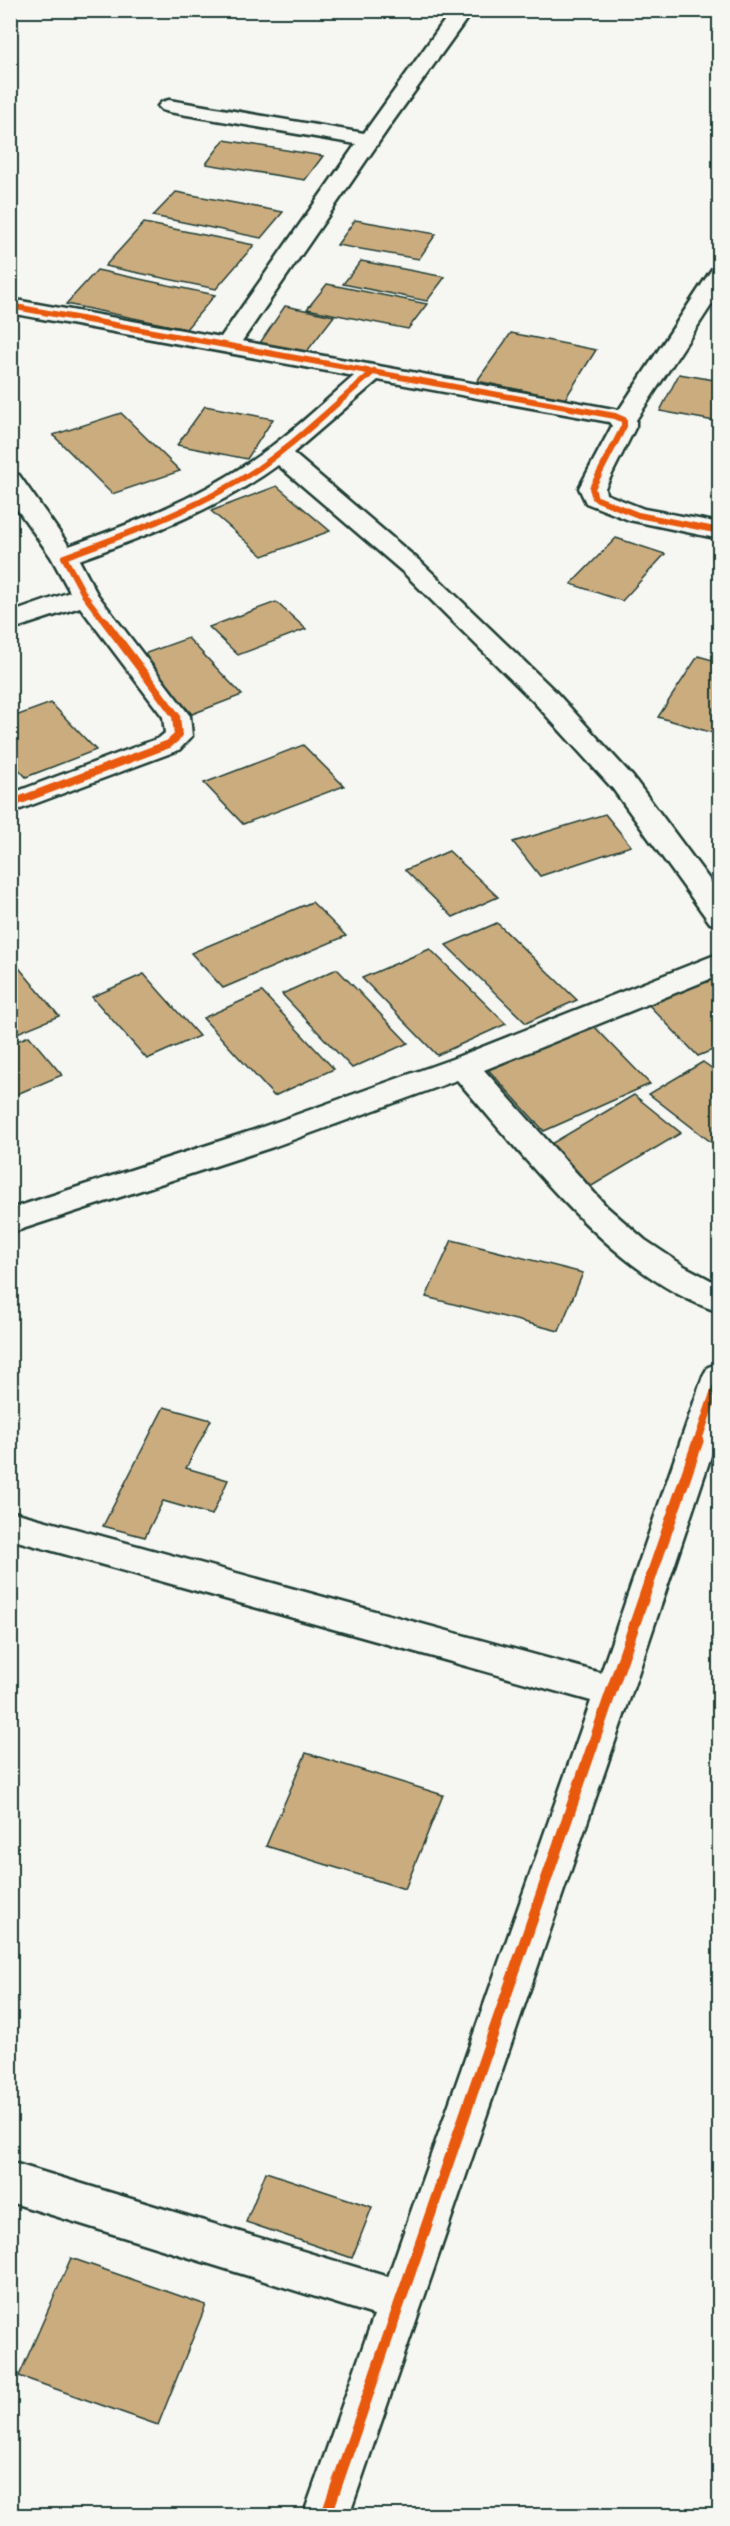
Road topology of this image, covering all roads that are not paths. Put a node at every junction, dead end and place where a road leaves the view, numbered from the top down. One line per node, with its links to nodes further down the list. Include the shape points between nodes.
1 (463, 10): 3 (street)
2 (170, 106): 3 (street)
3 (370, 140): 6 (street)
4 (720, 274): 8 (street)
5 (10, 306): 6 (street)
6 (228, 345): 7 (street)
7 (374, 371): 8 (street); 9 (street)
8 (624, 420): 11 (street, via 592,488 595,498 625,511)
9 (278, 453): 12 (street, via 242,479 188,508); 16 (street, via 413,568 544,696 623,783)
10 (10, 480): 12 (street)
11 (720, 531)
12 (64, 557): 13 (street)
13 (86, 596): 14 (street); 15 (street, via 176,716 178,736 169,744)
14 (10, 622)
15 (10, 804)
16 (720, 916)
17 (720, 963): 18 (street)
18 (463, 1067): 19 (street, via 262,1139); 20 (street, via 596,1215 672,1275)
19 (10, 1221)
20 (720, 1300)
21 (720, 1376): 23 (street)
22 (10, 1525): 23 (street)
23 (614, 1692): 25 (street)
24 (10, 2182): 25 (street)
25 (400, 2302): 26 (street)
26 (326, 2516)

